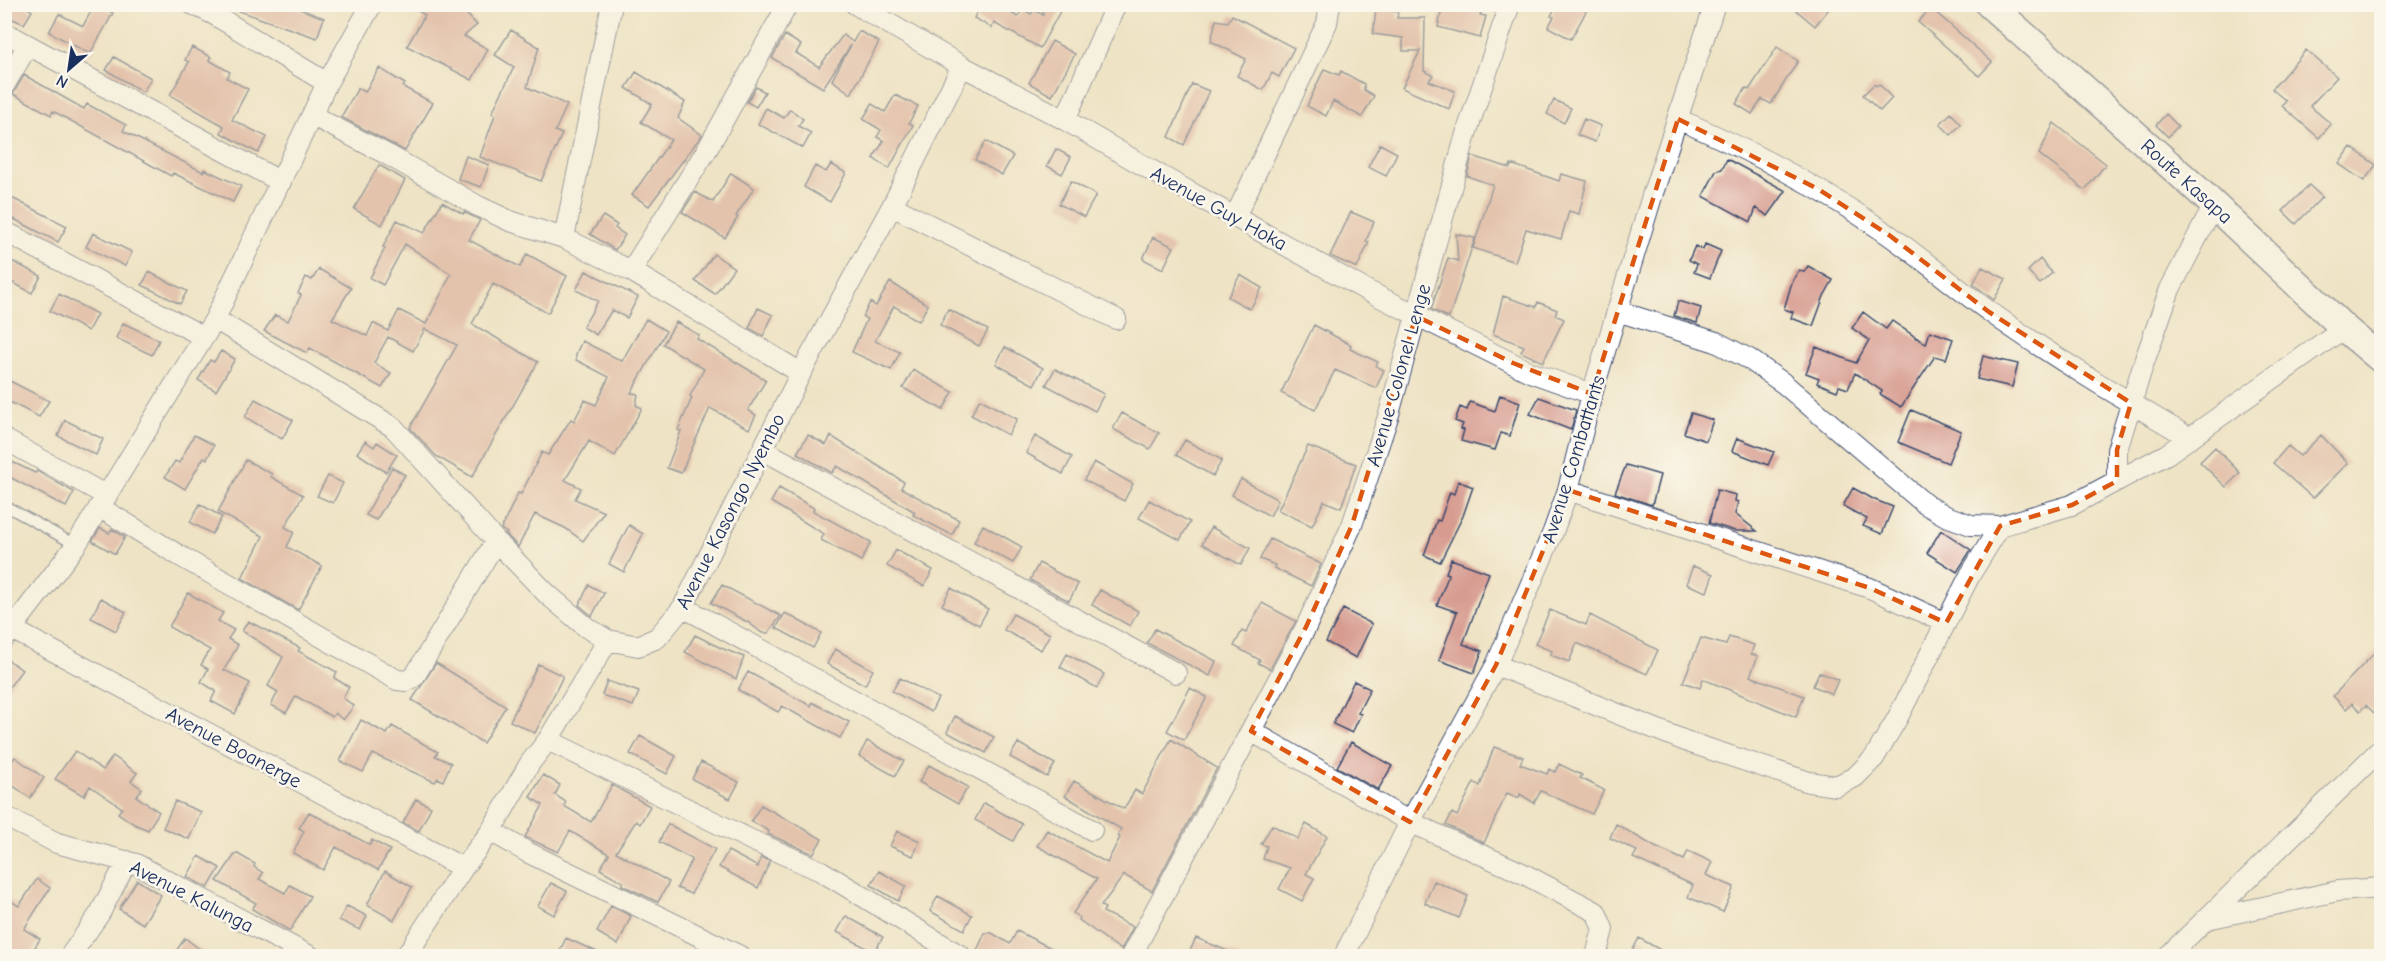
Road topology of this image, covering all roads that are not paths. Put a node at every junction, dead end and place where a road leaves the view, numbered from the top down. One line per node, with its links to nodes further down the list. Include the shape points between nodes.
1 (192, 4): 14 (street)
2 (372, 4): 14 (street)
3 (612, 4): 24 (street)
4 (788, 4): 25 (street, via 708,148)
5 (855, 4): 13 (street, Avenue Guy Hoka)
6 (1116, 4): 18 (street)
7 (1330, 4): 22 (street, via 1327,22)
8 (1510, 4): 27 (street, Avenue Colonel Lenge, via 1466,134)
9 (1715, 4): 17 (street, Avenue Combattants)
10 (1989, 4): 20 (main road, Route Kasapa)
11 (4, 32): 12 (street)
12 (27, 45): 15 (street); 19 (street)
13 (962, 66): 18 (street, Avenue Guy Hoka); 21 (street, Avenue Kasongo Nyembo)
14 (327, 83): 16 (street)
15 (4, 86)
16 (313, 116): 19 (street); 24 (street, via 478,206)
17 (1678, 119): 26 (street, Avenue Combattants); 35 (street, via 1749,150 1818,189 1889,235 1989,312)
18 (1065, 120): 22 (street, Avenue Guy Hoka)
19 (281, 182): 28 (street)
20 (2214, 205): 30 (main road, Route Kasapa); 35 (street, via 2170,289)
21 (892, 206): 29 (street); 33 (street, Avenue Kasongo Nyembo)
22 (1235, 217): 27 (street, Avenue Guy Hoka)
23 (4, 231): 31 (street)
24 (564, 238): 25 (street)
25 (631, 271): 33 (street)
26 (1617, 311): 34 (street, Avenue Combattants); 43 (street, via 1716,342 1749,359 1783,383 1925,504 1971,525)
27 (1416, 316): 34 (street, Avenue Guy Hoka, via 1530,372); 52 (street, Avenue Colonel Lenge, via 1352,525 1306,627)
28 (215, 319): 31 (street); 44 (street, via 393,427)
29 (1116, 319)
30 (2344, 328): 32 (main road, Route Kasapa); 36 (street)
31 (204, 337): 41 (street)
32 (2382, 360)
33 (801, 373): 38 (street, Avenue Kasongo Nyembo)
34 (1592, 394): 40 (street, Avenue Combattants)
35 (2131, 403): 36 (street); 39 (street, via 2117,450)
36 (2190, 438): 39 (street)
37 (4, 440): 41 (street)
38 (763, 450): 46 (street, Avenue Kasongo Nyembo); 51 (street)
39 (2117, 481): 43 (street, via 2072,505)
40 (1568, 490): 47 (street, via 1870,588); 50 (street, Avenue Combattants)
41 (103, 502): 44 (street, via 397,680 406,681 414,677); 45 (street)
42 (4, 505): 45 (lane)
43 (2000, 526): 47 (street)
44 (496, 541): 49 (street, via 547,594)
45 (76, 545): 48 (street)
46 (683, 607): 49 (street, Avenue Kasongo Nyembo, via 657,638 638,646); 57 (street)
47 (1946, 622): 50 (street, via 1874,758 1855,777 1836,786 1809,782 1688,742)
48 (7, 631): 60 (street, Avenue Boanerge)
49 (608, 640): 53 (street)
50 (1496, 665): 56 (street, Avenue Combattants)
51 (1176, 673)
52 (1251, 731): 56 (street); 68 (street, Avenue Colonel Lenge)
53 (548, 740): 58 (street, via 530,763); 67 (street, via 821,871)
54 (2382, 748): 62 (street)
55 (4, 816): 59 (street, Avenue Kalunga, via 57,843)
56 (1410, 822): 69 (street, Avenue Combattants); 70 (street, via 1596,912 1603,929)
57 (1092, 830)
58 (491, 831): 60 (street); 66 (street)
59 (127, 861): 63 (street, via 100,913); 64 (street, Avenue Kalunga)
60 (462, 868): 65 (street)
61 (2382, 888): 62 (street, via 2338,891)
62 (2207, 919): 71 (street)
63 (70, 957)
64 (310, 957)
65 (406, 957)
66 (740, 957)
67 (961, 957)
68 (1131, 957)
69 (1344, 957)
70 (1596, 957)
71 (2168, 957)

